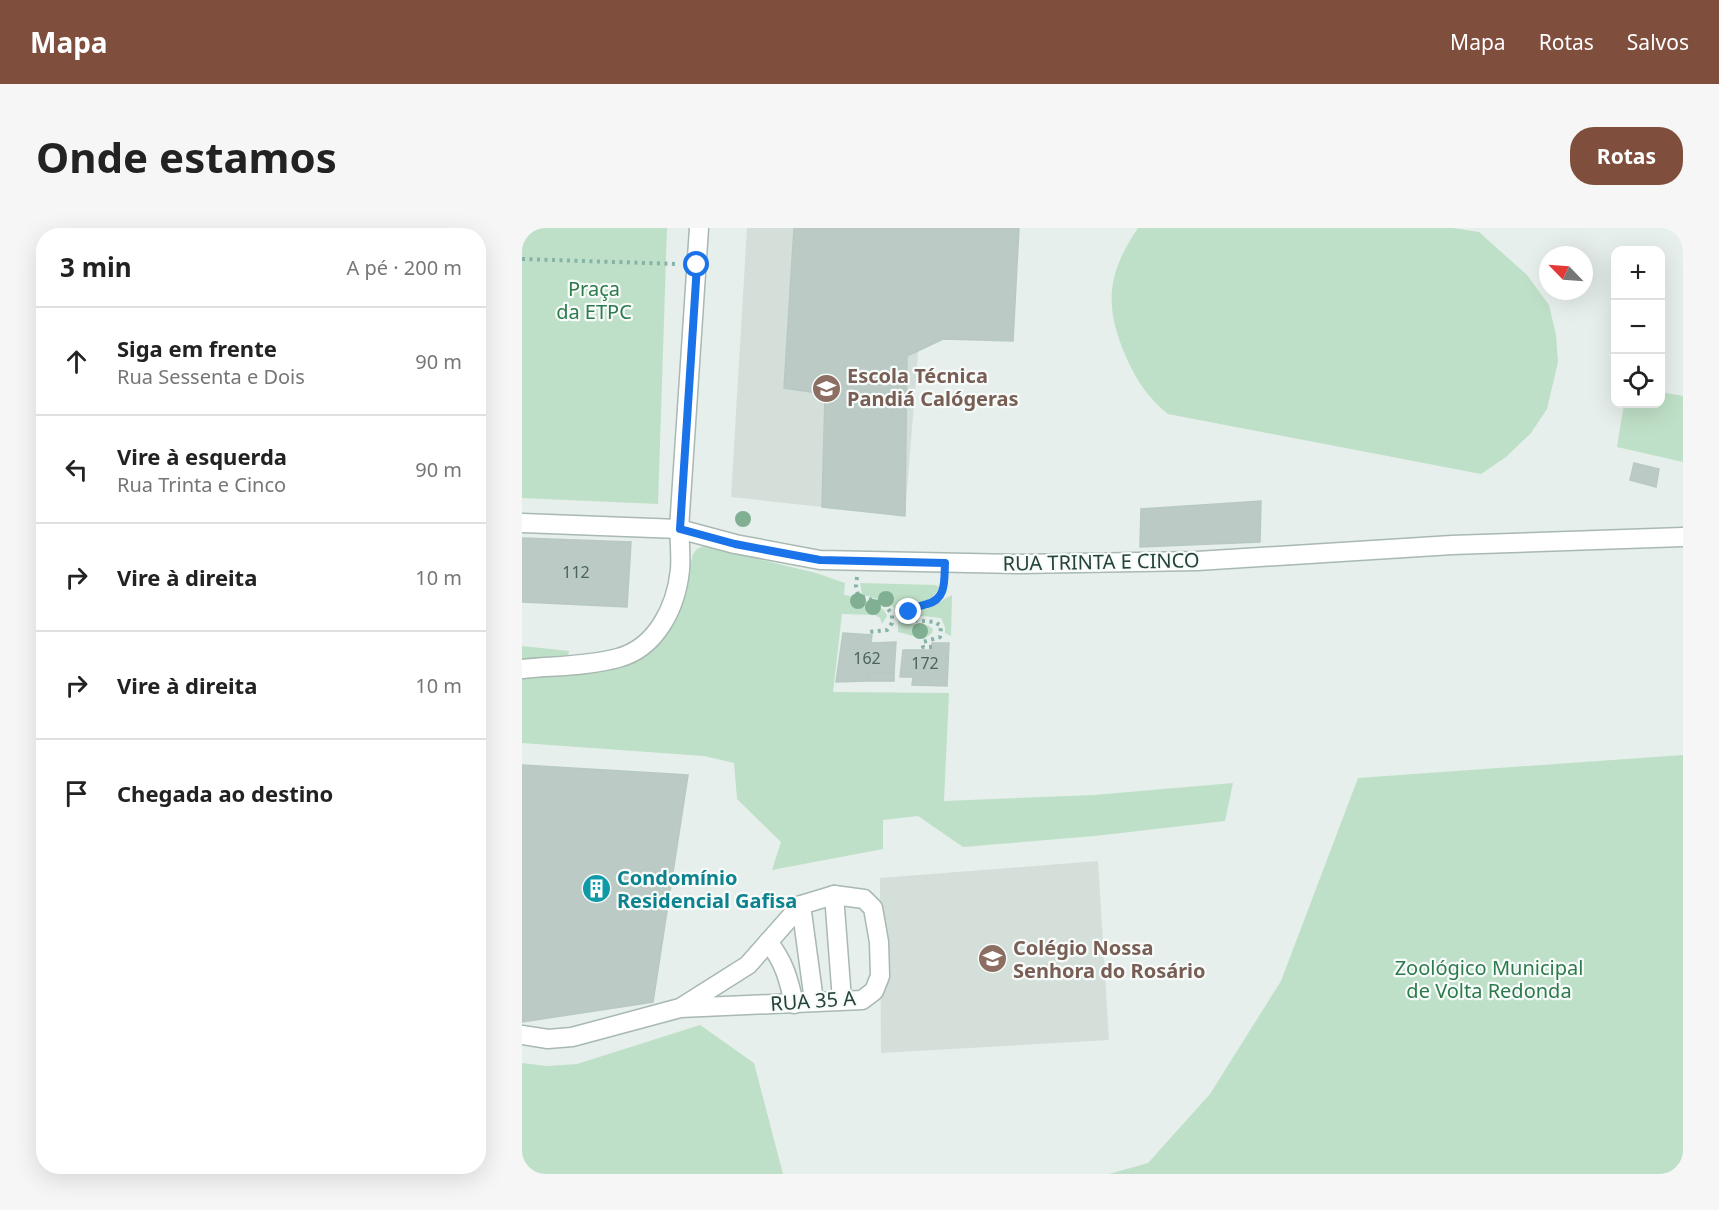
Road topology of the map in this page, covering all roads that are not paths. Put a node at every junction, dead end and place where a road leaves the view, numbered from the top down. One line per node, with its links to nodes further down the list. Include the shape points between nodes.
1 (699, 228): 3 (street)
2 (522, 523): 3 (street, RUA TRINTA E CINCO)
3 (680, 529): 4 (street, RUA TRINTA E CINCO, via 802,558 1018,564 1197,561 1452,545); 5 (street, via 680,568 674,597 653,638 644,646 616,659)
4 (1683, 537)
5 (522, 669)
6 (834, 895): 7 (street, RUA 35 A); 9 (street); 9 (street, RUA 35 A, via 864,899 873,908 879,942 880,976 874,991 862,1000)
7 (801, 905): 8 (street, RUA 35 A); 10 (street)
8 (768, 942): 11 (street, via 786,971); 12 (street, RUA 35 A, via 748,965)
9 (842, 1000): 10 (street, RUA 35 A)
10 (814, 1001): 11 (street, RUA 35 A)
11 (794, 1004): 12 (street, RUA 35 A)
12 (680, 1008): 13 (street, RUA 35 A, via 572,1037)
13 (522, 1035)

